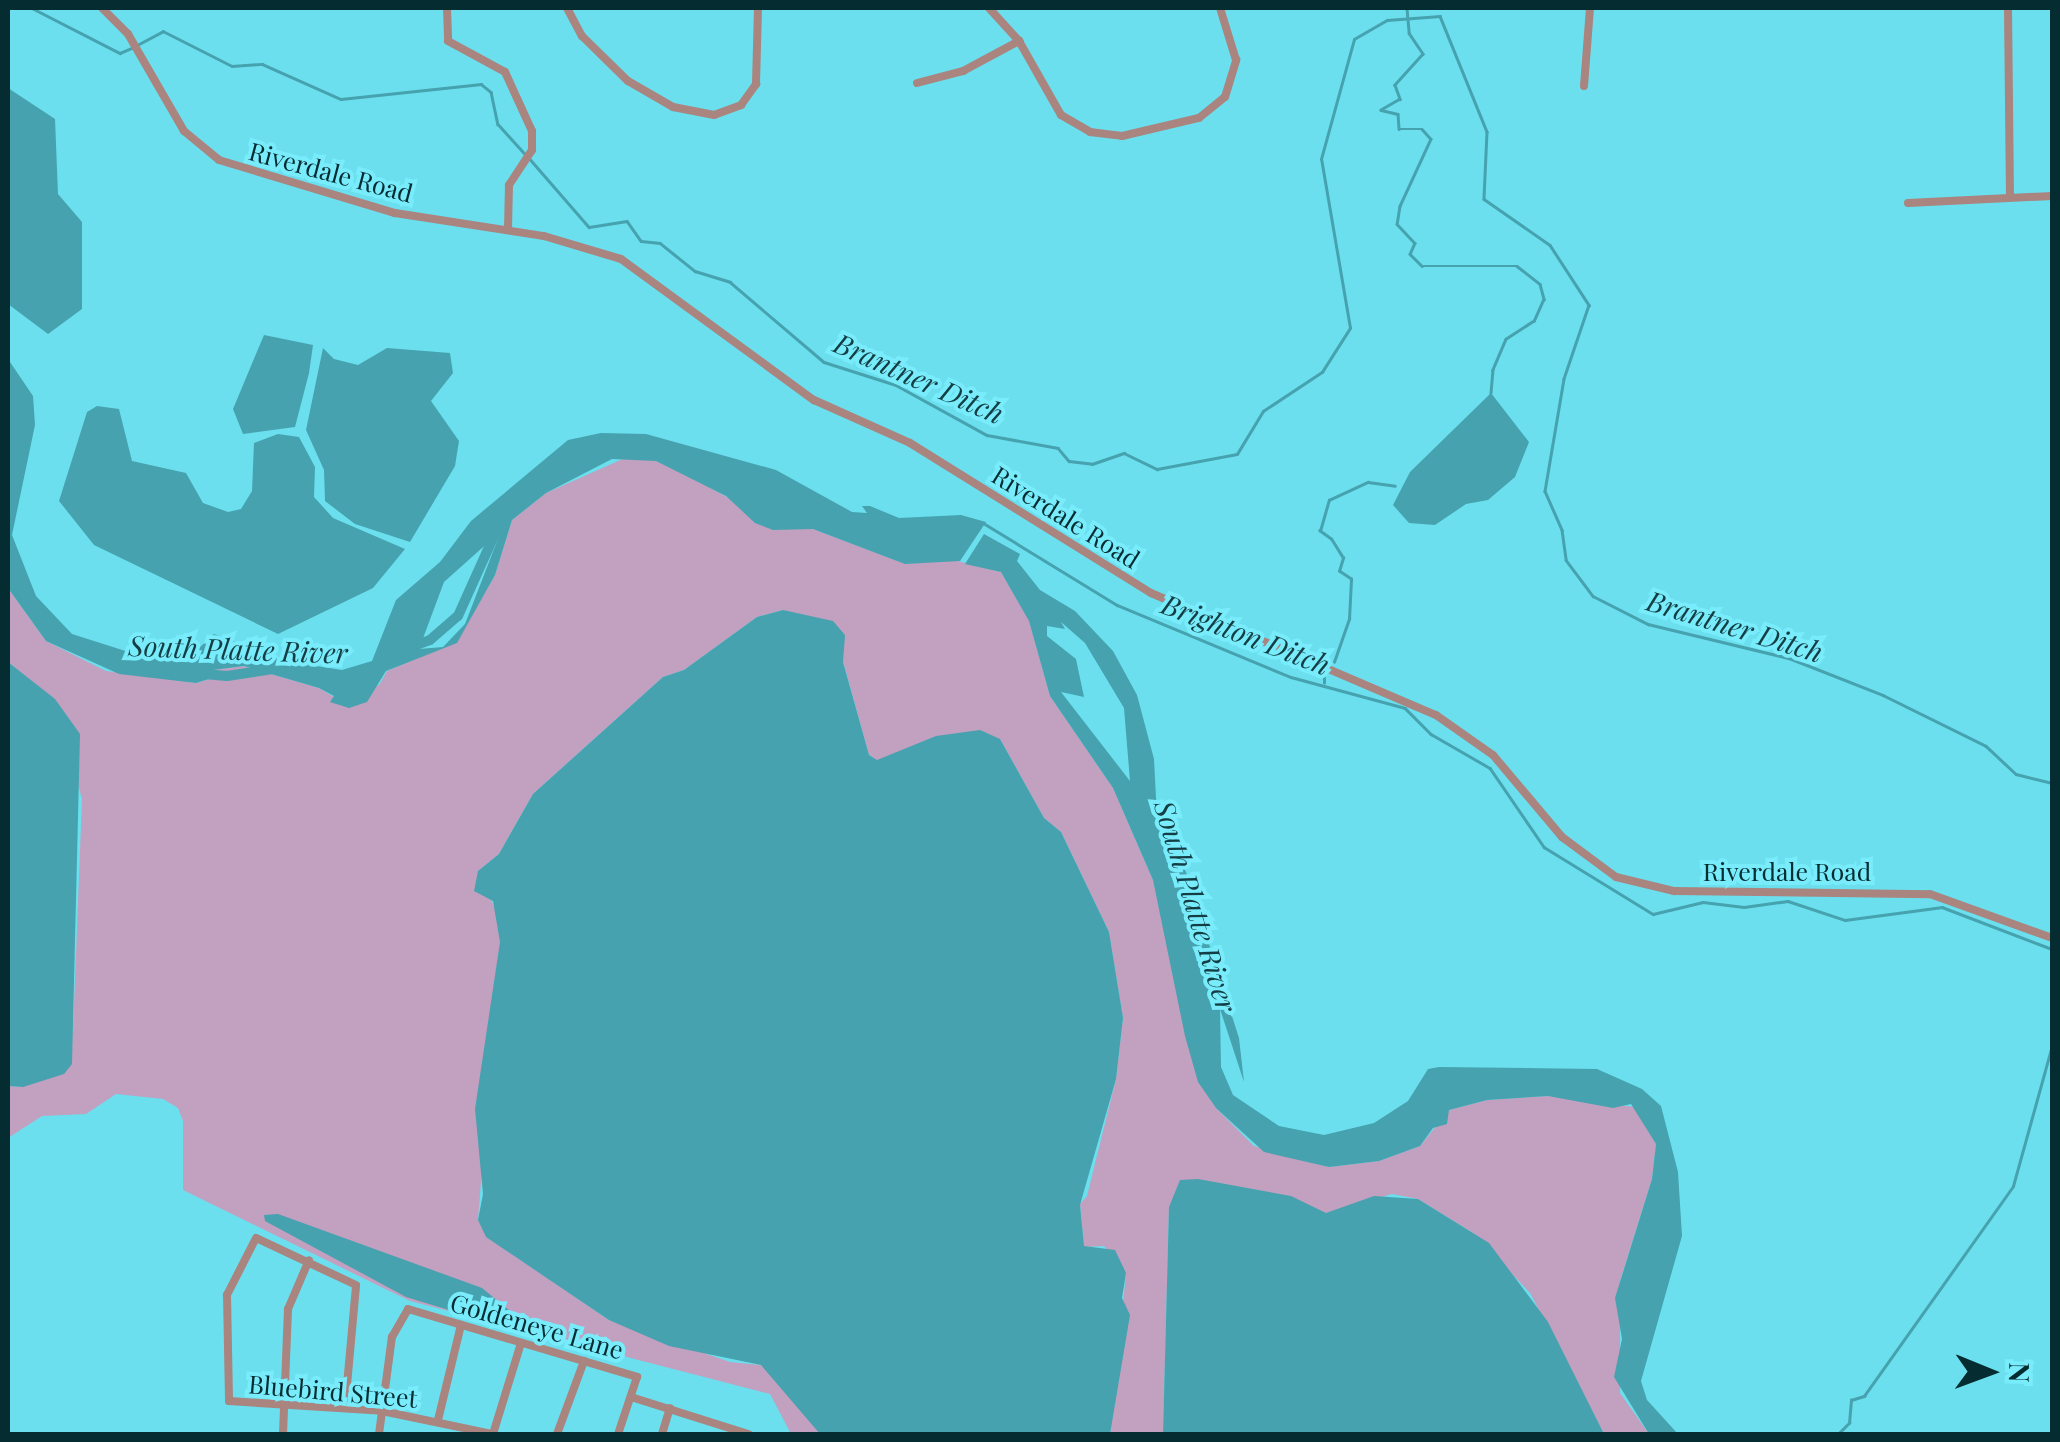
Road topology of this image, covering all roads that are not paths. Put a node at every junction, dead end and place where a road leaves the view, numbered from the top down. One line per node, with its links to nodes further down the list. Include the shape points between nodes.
1 (102, 8): 15 (street, Riverdale Road, via 136,46 184,131 220,160 396,213)
2 (448, 8): 15 (street, via 448,41 492,63 513,85 532,131 509,185)
3 (568, 8): 4 (street, via 619,74 663,102 706,115 739,106 759,72)
4 (758, 8)
5 (990, 8): 9 (street)
6 (1220, 8): 9 (street, via 1236,60 1225,97 1184,123 1122,136 1090,132 1051,104)
7 (1590, 8): 11 (street)
8 (2008, 8): 12 (street)
9 (1019, 41): 10 (street, via 963,71)
10 (917, 82)
11 (1584, 86)
12 (2010, 195): 13 (street); 14 (street)
13 (2052, 196)
14 (1908, 203)
15 (508, 230): 16 (street, Riverdale Road, via 621,259 820,403 910,443 1151,593 1422,706 1493,755 1562,837 1616,877 1674,891 1930,894)
16 (2052, 938)
17 (309, 1260): 22 (street, via 288,1304); 22 (street, Bluebird Street, via 263,1237 252,1242 226,1302 229,1401); 23 (street, via 358,1290 348,1323)
18 (461, 1325): 19 (street, Goldeneye Lane); 25 (street, Goldeneye Lane, via 404,1310 392,1337); 26 (street)
19 (521, 1343): 20 (street, Goldeneye Lane); 30 (street)
20 (584, 1361): 21 (street, Goldeneye Lane, via 637,1377); 31 (street)
21 (630, 1397): 24 (street); 32 (street)
22 (284, 1404): 23 (street, Bluebird Street); 28 (street)
23 (345, 1407): 25 (street, Bluebird Street)
24 (670, 1408): 27 (street); 33 (street)
25 (382, 1411): 26 (street, Bluebird Street); 29 (street)
26 (438, 1420): 30 (street, Bluebird Street)
27 (725, 1430): 34 (street)
28 (284, 1434)
29 (380, 1434)
30 (493, 1434)
31 (556, 1434)
32 (618, 1434)
33 (662, 1434)
34 (748, 1434)

